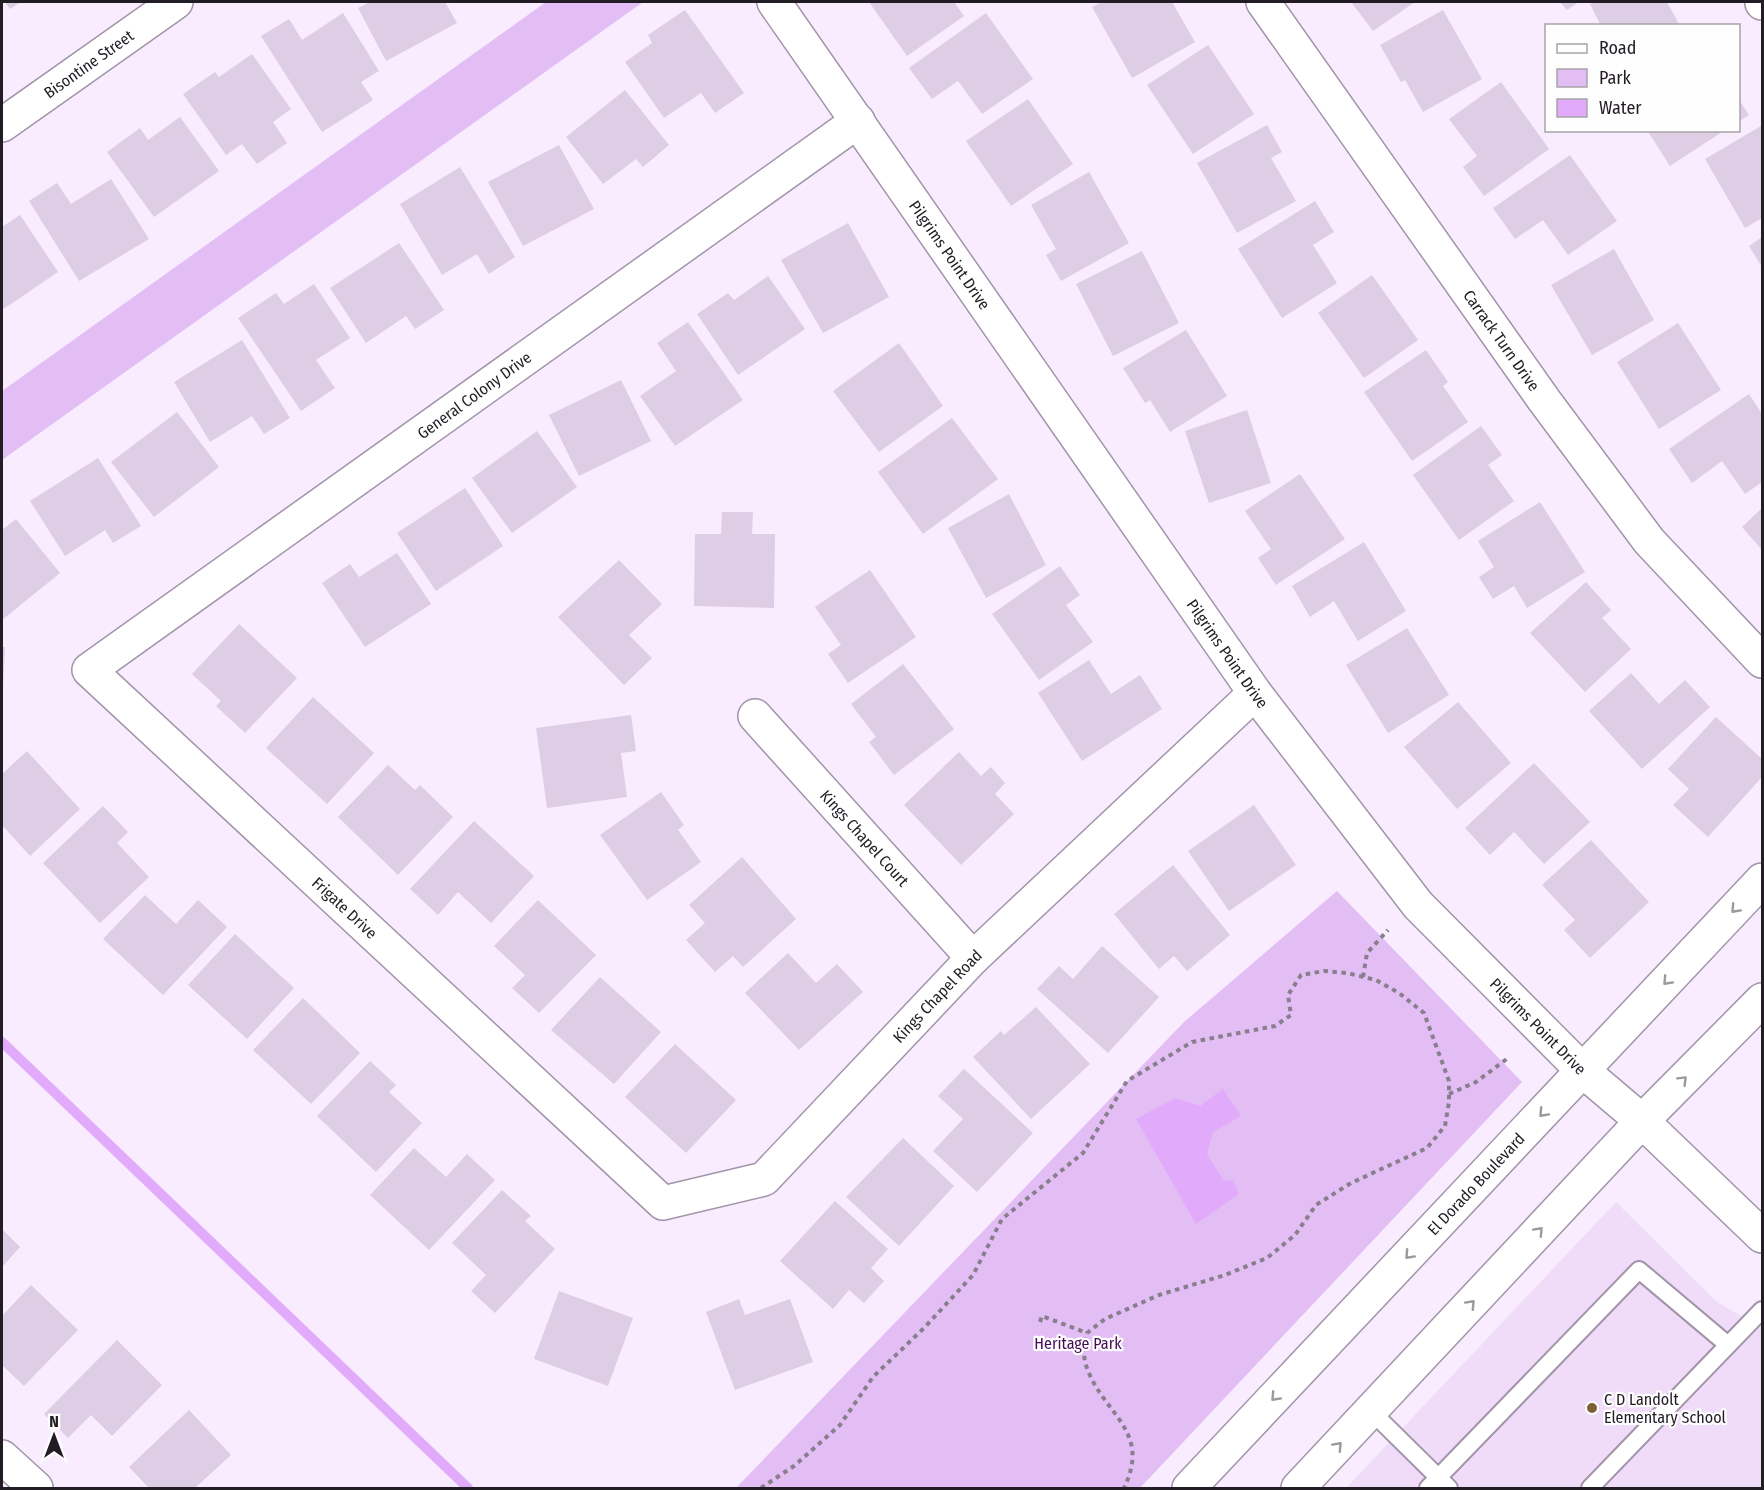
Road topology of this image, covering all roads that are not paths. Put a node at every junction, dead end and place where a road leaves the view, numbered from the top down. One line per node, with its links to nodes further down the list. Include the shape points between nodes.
1 (176, 2): 5 (street, Bisontine Street)
2 (774, 2): 4 (street, Pilgrims Point Drive)
3 (1263, 2): 6 (street, Carrack Turn Drive, via 1649,542)
4 (858, 121): 7 (street, General Colony Drive); 8 (street, Pilgrims Point Drive)
5 (2, 125)
6 (1762, 661)
7 (89, 670): 15 (street, Frigate Drive)
8 (1255, 693): 11 (street, Kings Chapel Road); 13 (street, Pilgrims Point Drive, via 1418,905)
9 (755, 716): 11 (street, Kings Chapel Court)
10 (1762, 880): 13 (street, El Dorado Boulevard, one-way to 13)
11 (972, 958): 15 (street, Kings Chapel Road, via 764,1179 663,1203)
12 (1762, 1000): 14 (street, one-way to 12)
13 (1583, 1071): 14 (street, Pilgrims Point Drive); 23 (street, El Dorado Boulevard, one-way to 23)
14 (1642, 1121): 16 (street, Pilgrims Point Drive); 19 (street, one-way to 14)
15 (601, 1145)
16 (1762, 1236)
17 (1762, 1310): 18 (lane)
18 (1728, 1345): 21 (lane, via 1639,1270); 25 (lane)
19 (1371, 1411): 21 (lane); 24 (street, one-way to 19)
20 (2, 1457): 22 (street)
21 (1438, 1485)
22 (36, 1488)
23 (1189, 1488)
24 (1298, 1488)
25 (1590, 1488)

